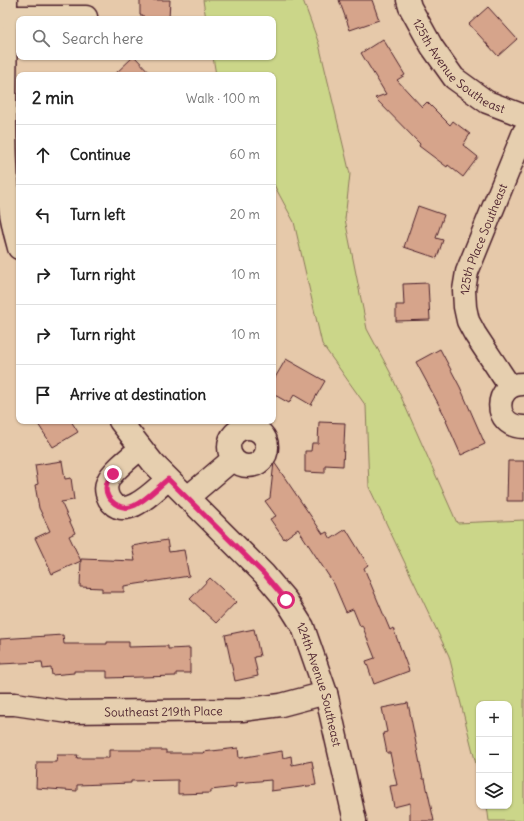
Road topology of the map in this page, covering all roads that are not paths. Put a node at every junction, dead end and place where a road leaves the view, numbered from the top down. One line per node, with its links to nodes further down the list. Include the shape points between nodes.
1 (408, 0): 4 (street, 125th Avenue Southeast, via 432,47 454,78 487,102)
2 (6, 9): 3 (street); 6 (street)
3 (76, 16)
4 (524, 116)
5 (524, 132): 8 (street, 125th Place Southeast, via 467,272 464,290 468,321 475,334)
6 (2, 149): 7 (street)
7 (16, 237)
8 (517, 385): 10 (street, 125th Place Southeast, via 504,393 500,401 500,410 509,424)
9 (122, 424): 11 (street, 124th Avenue Southeast)
10 (524, 427)
11 (141, 448): 13 (street, 124th Avenue Southeast); 13 (street, via 108,480 106,488 111,502 125,508 133,507)
12 (233, 460): 14 (street)
13 (168, 479): 14 (street, 124th Avenue Southeast)
14 (187, 498): 15 (street, 124th Avenue Southeast, via 264,574 286,600 303,627)
15 (326, 693): 16 (street, Southeast 219th Place, via 281,705 242,710 69,712 29,705); 17 (street, 124th Avenue Southeast)
16 (0, 704)
17 (355, 821)

